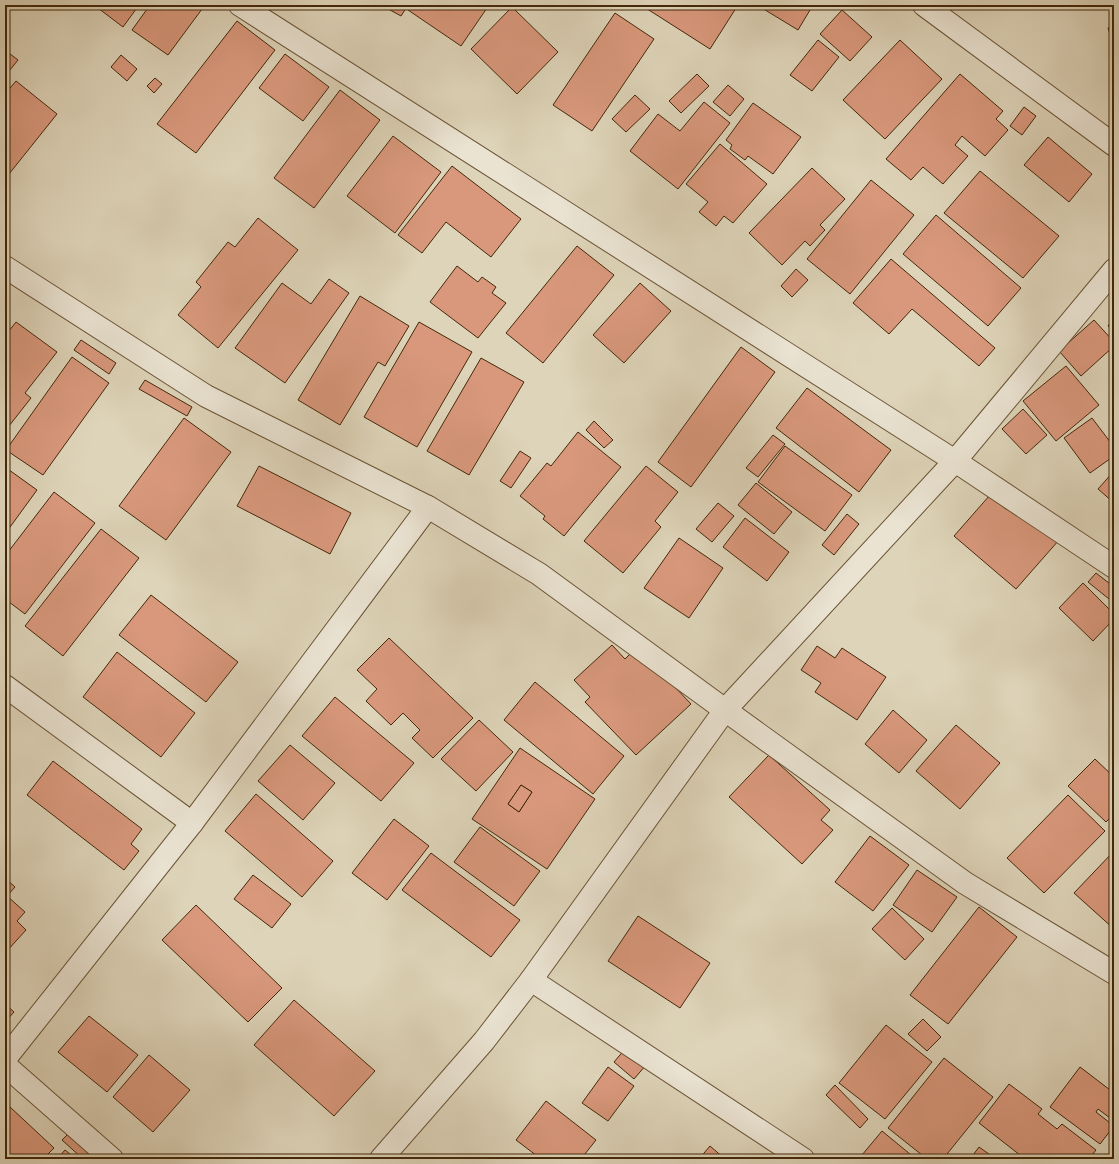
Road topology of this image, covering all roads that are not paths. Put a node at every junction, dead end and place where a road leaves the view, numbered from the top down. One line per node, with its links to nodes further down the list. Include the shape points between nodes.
1 (240, 5): 6 (street)
2 (924, 5): 3 (street)
3 (1114, 144)
4 (5, 267): 7 (street, via 206,396)
5 (1114, 270): 6 (street)
6 (955, 461): 8 (street); 10 (street)
7 (428, 507): 10 (street, via 539,574); 11 (street)
8 (1114, 567)
9 (5, 686): 11 (street)
10 (725, 710): 12 (street, via 965,883); 13 (street)
11 (192, 823): 14 (street)
12 (1114, 973)
13 (531, 980): 17 (street, via 484,1041); 18 (street)
14 (5, 1060)
15 (5, 1065): 16 (street)
16 (112, 1159)
17 (381, 1159)
18 (803, 1159)

